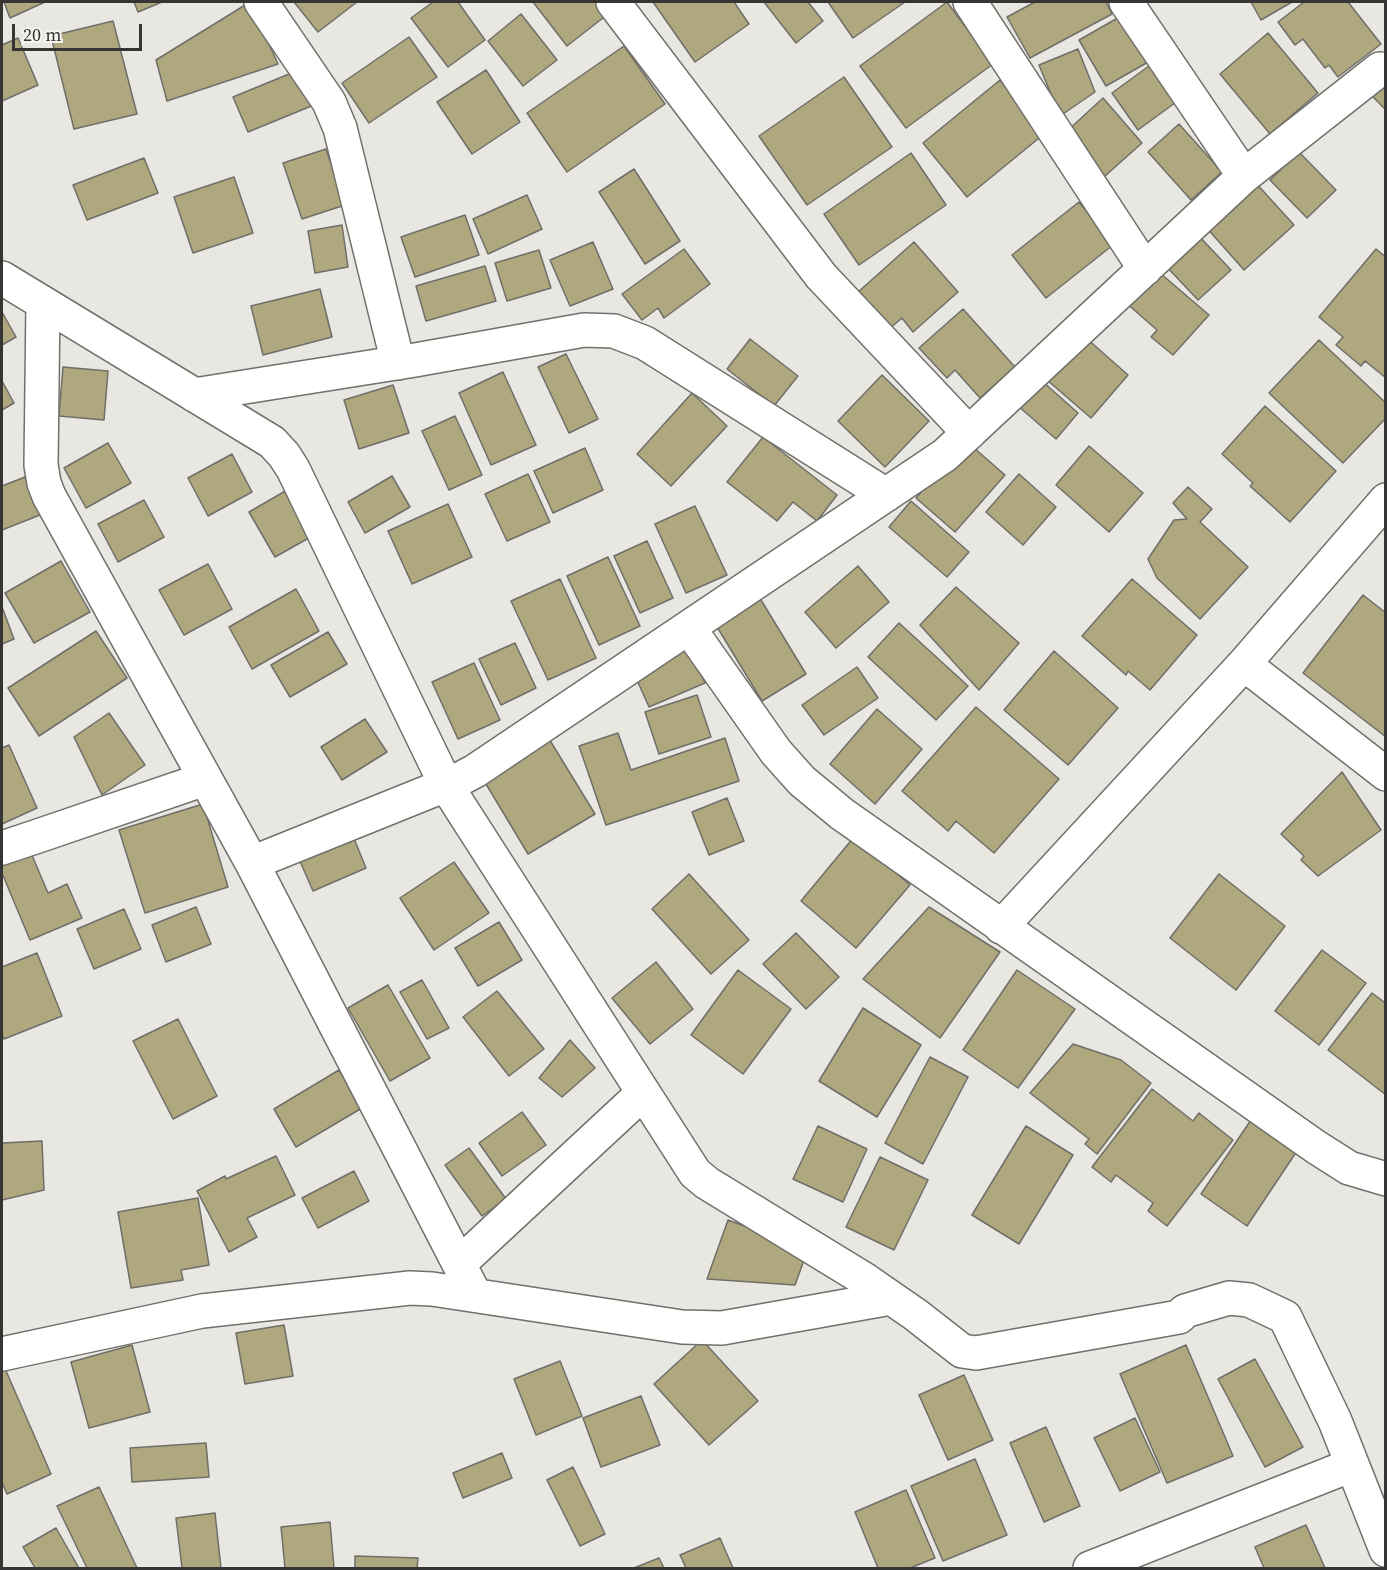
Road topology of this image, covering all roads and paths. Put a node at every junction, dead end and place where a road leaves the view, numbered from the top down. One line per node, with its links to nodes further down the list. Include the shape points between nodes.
1 (261, 2): 10 (street, via 329,102 340,128)
2 (613, 2): 12 (street, via 821,276)
3 (970, 2): 7 (street)
4 (1126, 2): 6 (street)
5 (1380, 69): 6 (street)
6 (1244, 176): 7 (street)
7 (1145, 269): 12 (street)
8 (2, 278): 9 (street)
9 (43, 303): 11 (street); 18 (street, via 41,465 49,496)
10 (398, 363): 11 (street); 13 (street, via 584,330 614,331 645,343)
11 (194, 395): 19 (street, via 272,442 284,455)
12 (969, 433): 13 (street, via 945,455)
13 (886, 495): 15 (street)
14 (1386, 500): 16 (street)
15 (689, 628): 19 (street, via 476,771); 22 (street, via 776,753 802,781)
16 (1244, 664): 17 (street); 22 (street)
17 (1386, 774)
18 (205, 779): 20 (street); 21 (street)
19 (446, 785): 21 (street); 23 (street)
20 (2, 848)
21 (252, 863): 25 (street)
22 (1001, 927): 24 (street, via 1316,1147 1349,1168)
23 (643, 1093): 25 (street); 27 (street, via 701,1178)
24 (1386, 1179)
25 (459, 1264): 26 (street)
26 (475, 1295): 27 (street, via 700,1329); 28 (street, via 410,1288 220,1308)
27 (904, 1306): 29 (street, via 962,1351 976,1353 1179,1317 1185,1311 1229,1298 1249,1300 1285,1317)
28 (2, 1354)
29 (1352, 1465): 30 (street); 31 (street)
30 (1386, 1550)
31 (1158, 1556): 32 (street)
32 (1090, 1569)

